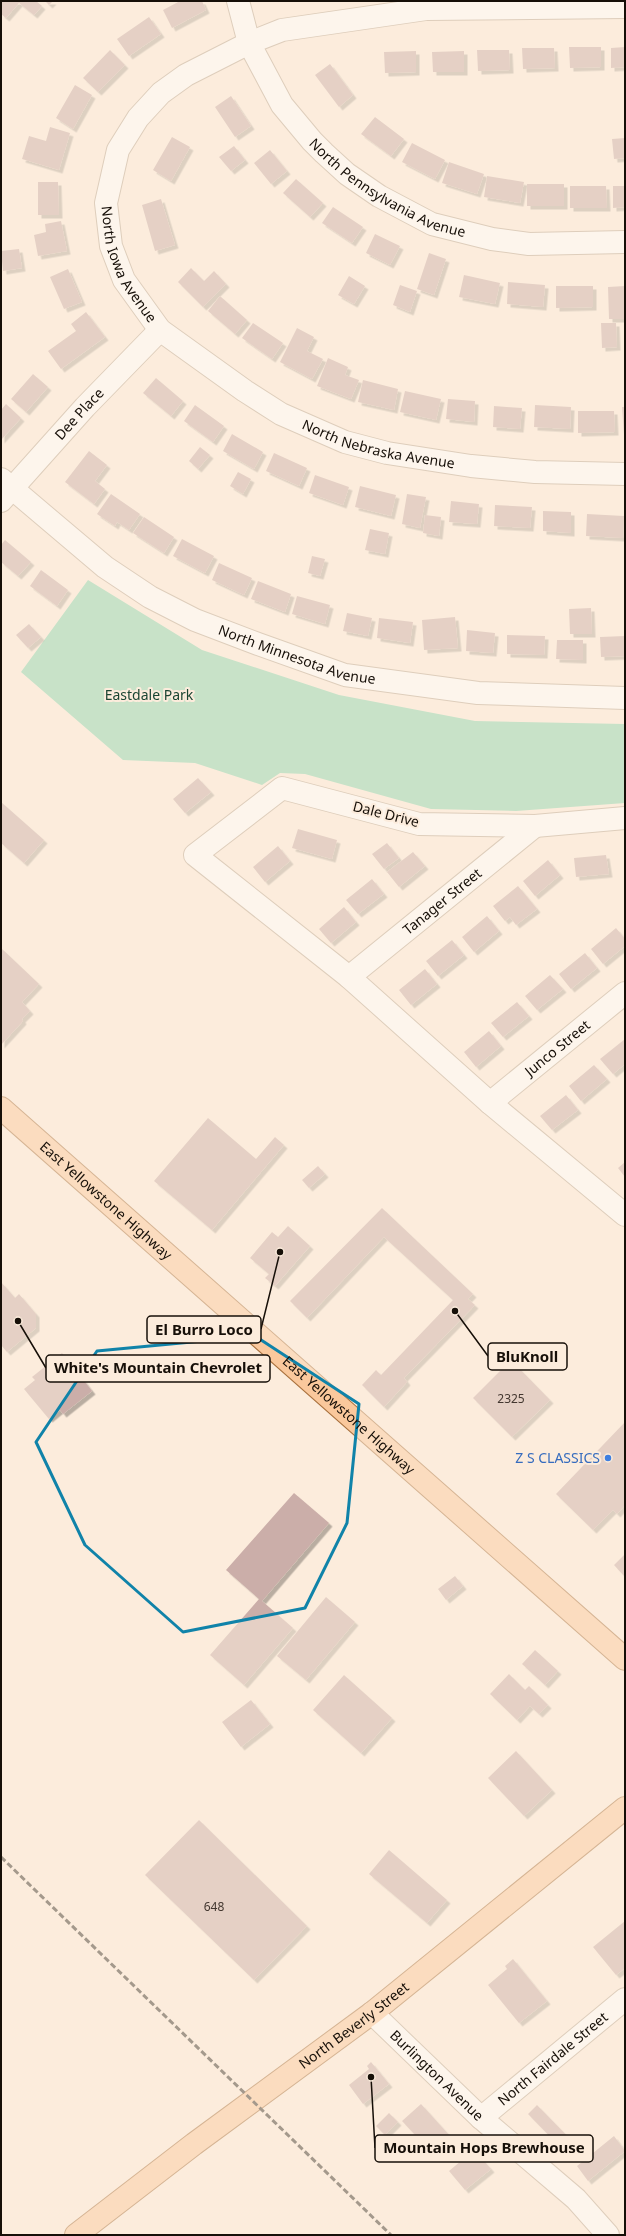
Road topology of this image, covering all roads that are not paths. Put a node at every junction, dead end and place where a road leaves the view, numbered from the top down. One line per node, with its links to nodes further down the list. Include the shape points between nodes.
1 (238, 1): 3 (street, North Pennsylvania Avenue)
2 (625, 7): 3 (street, North Iowa Avenue, via 426,9 282,30)
3 (250, 42): 4 (street, North Pennsylvania Avenue, via 269,81 295,121 330,158 379,196 432,224 492,239 529,244); 5 (street, North Iowa Avenue, via 186,76 161,93 138,118 118,150 106,203 111,246 124,280)
4 (625, 242)
5 (160, 330): 6 (street, North Nebraska Avenue, via 281,414 345,442 387,453 471,466 535,472); 7 (street, Dee Place)
6 (625, 474)
7 (5, 490): 8 (street, North Minnesota Avenue, via 105,567 150,597 202,622 345,675 478,693)
8 (625, 698)
9 (625, 818): 10 (street, Dale Drive)
10 (535, 826): 11 (street, Tanager Street); 11 (street, Dale Drive, via 419,824 282,788 195,855)
11 (349, 977): 13 (street)
12 (625, 993): 13 (street, Junco Street)
13 (490, 1103): 15 (street)
14 (1, 1108): 16 (main road, East Yellowstone Highway)
15 (625, 1215)
16 (625, 1659)
17 (625, 1808): 19 (main road, North Beverly Street)
18 (625, 1999): 20 (street, North Fairdale Street)
19 (372, 2013): 20 (street, Burlington Avenue); 21 (main road, North Beverly Street)
20 (481, 2118): 22 (street, Burlington Avenue, via 576,2199)
21 (76, 2235)
22 (608, 2235)

